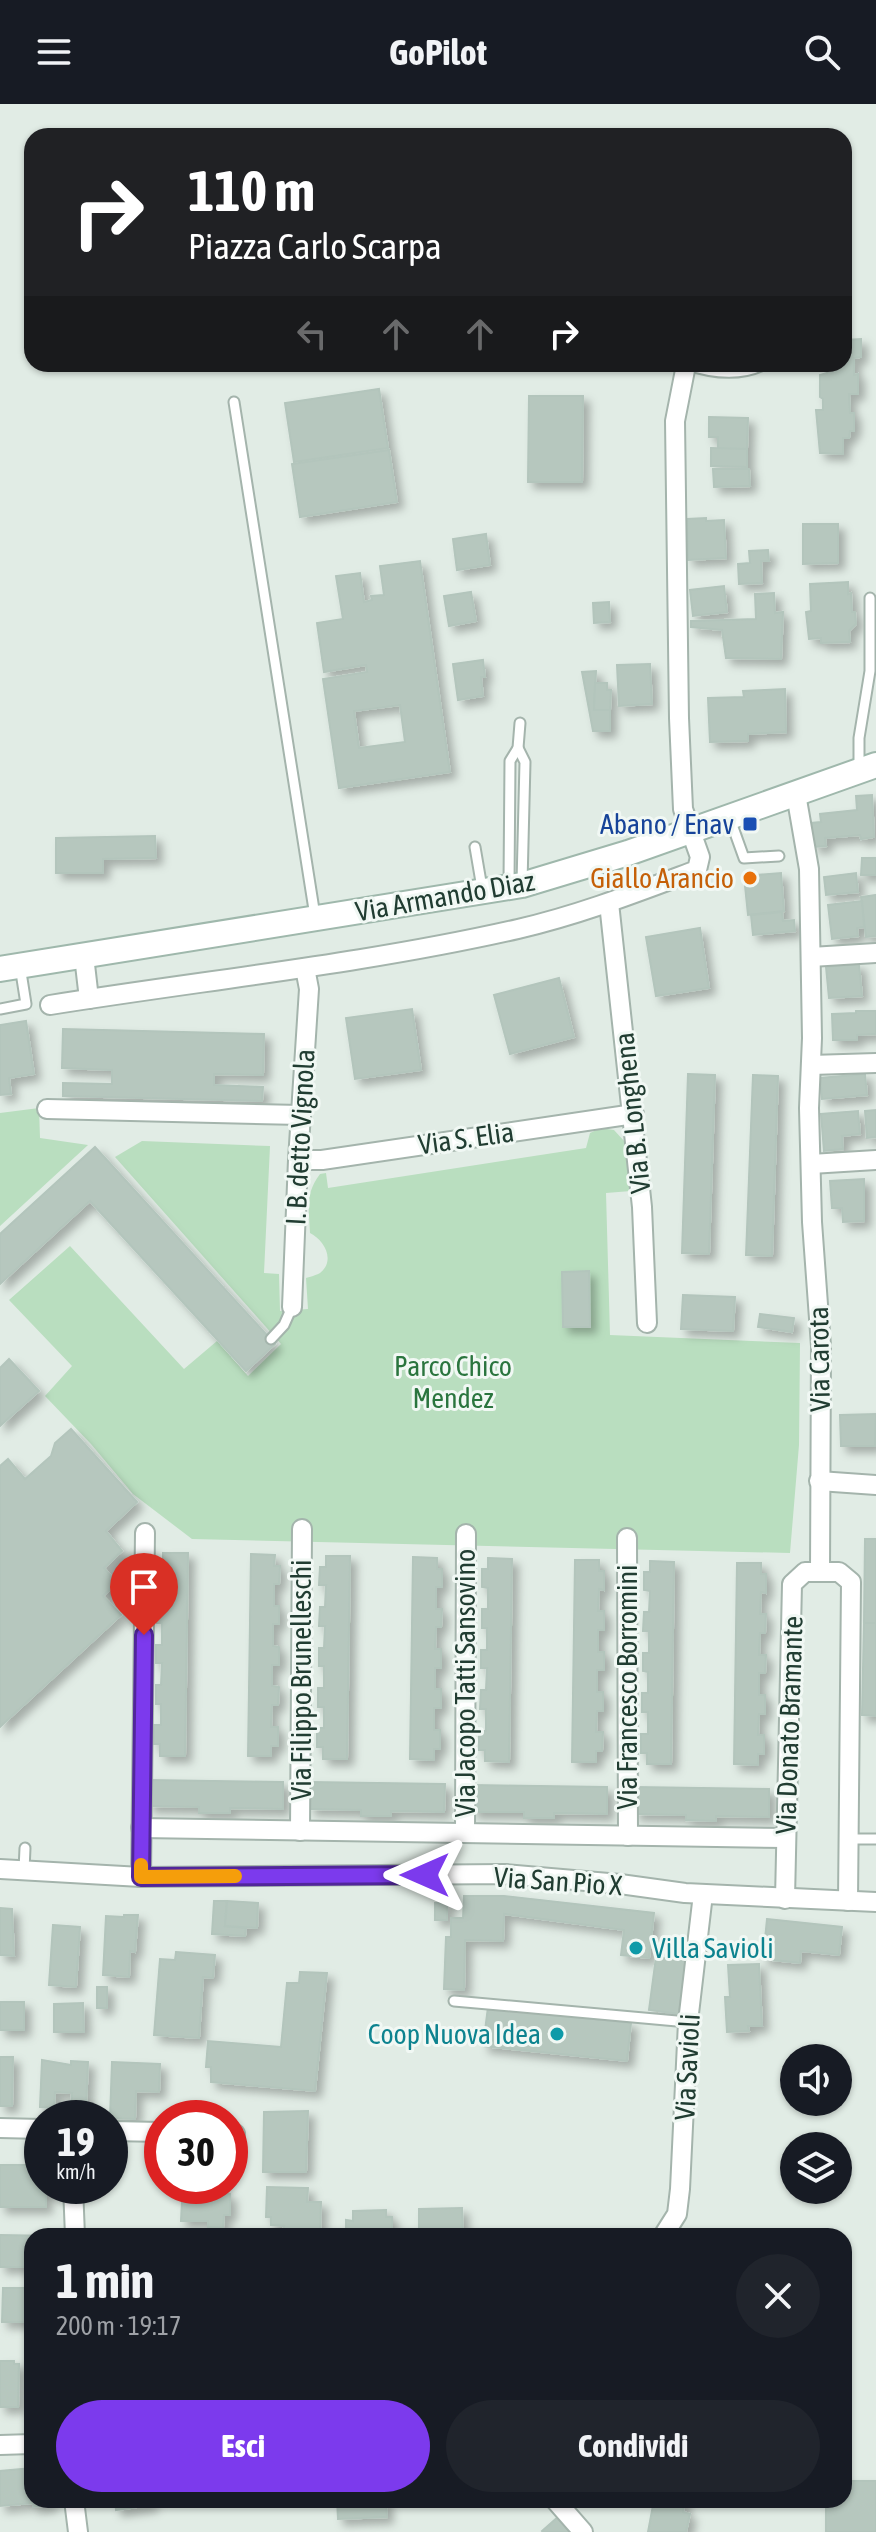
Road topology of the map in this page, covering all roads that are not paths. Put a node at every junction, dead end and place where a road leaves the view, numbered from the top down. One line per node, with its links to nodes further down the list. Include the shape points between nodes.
1 (684, 372): 8 (street, via 675,421 679,718 683,809)
2 (234, 402): 14 (lane)
3 (870, 598): 5 (lane, via 870,671 859,738)
4 (520, 723): 11 (lane, via 518,748 525,762)
5 (867, 768): 6 (street, Via Armando Diaz)
6 (796, 794): 7 (street, Via Armando Diaz); 17 (street, Via Carota, via 809,869)
7 (729, 816): 8 (street, Via Armando Diaz); 10 (lane, via 744,858)
8 (689, 831): 11 (street, Via Armando Diaz); 13 (street, via 700,857 697,870)
9 (475, 847): 12 (lane)
10 (779, 856)
11 (516, 886): 12 (street, Via Armando Diaz)
12 (482, 892): 14 (street, Via Armando Diaz)
13 (609, 903): 19 (street, via 467,940); 26 (street, Via B. Longhena)
14 (315, 919): 16 (street, Via Armando Diaz)
15 (876, 953): 17 (street)
16 (84, 956): 18 (street, Via Armando Diaz); 20 (street)
17 (811, 957): 24 (street, Via Carota)
18 (10, 967): 22 (lane, via 26,1004)
19 (305, 968): 20 (street); 27 (street, I. B. detto Vignola, via 309,989)
20 (89, 999): 21 (street)
21 (50, 1005)
22 (0, 1009)
23 (876, 1063): 24 (street)
24 (811, 1065): 30 (street, Via Carota)
25 (47, 1109): 27 (street)
26 (634, 1114): 28 (street, Via S. Elia); 32 (street, Via B. Longhena)
27 (301, 1115): 28 (street, I. B. detto Vignola)
28 (298, 1160): 31 (street, I. B. detto Vignola)
29 (876, 1160): 30 (street)
30 (811, 1164): 34 (street, Via Carota, via 821,1346)
31 (292, 1307): 33 (lane)
32 (647, 1323)
33 (271, 1339)
34 (819, 1481): 35 (street); 40 (street, Via Carota)
35 (876, 1485)
36 (302, 1529): 42 (street, Via Filippo Brunelleschi)
37 (145, 1533): 41 (street)
38 (466, 1534): 43 (street, Via Jacopo Tatti Sansovino)
39 (627, 1538): 44 (street, Via Francesco Borromini)
40 (820, 1572): 45 (street, Via Donato Bramante, via 805,1572 792,1584); 46 (street, via 839,1572 851,1582)
41 (141, 1828): 42 (street); 51 (street)
42 (300, 1831): 43 (street)
43 (465, 1833): 44 (street)
44 (628, 1836): 45 (street)
45 (786, 1838): 53 (street, Via Donato Bramante)
46 (849, 1839): 47 (lane); 54 (street)
47 (876, 1839)
48 (25, 1848): 50 (lane)
49 (0, 1869): 50 (street, Via San Pio X)
50 (24, 1870): 51 (street, Via San Pio X)
51 (141, 1877): 52 (street, Via San Pio X, via 506,1874)
52 (703, 1894): 53 (street, Via San Pio X); 57 (street, Via Savioli)
53 (785, 1899): 54 (street, Via San Pio X)
54 (848, 1901): 55 (street, Via San Pio X)
55 (876, 1902)
56 (454, 2001): 57 (lane)
57 (688, 2022): 62 (street, Via Savioli, via 680,2189 677,2214)
58 (0, 2128): 59 (street)
59 (24, 2129)
60 (74, 2204): 61 (street)
61 (75, 2228)
62 (668, 2228)
63 (24, 2444): 64 (street)
64 (0, 2445)
65 (75, 2508): 67 (street)
66 (562, 2508): 68 (street)
67 (78, 2532)
68 (583, 2532)

